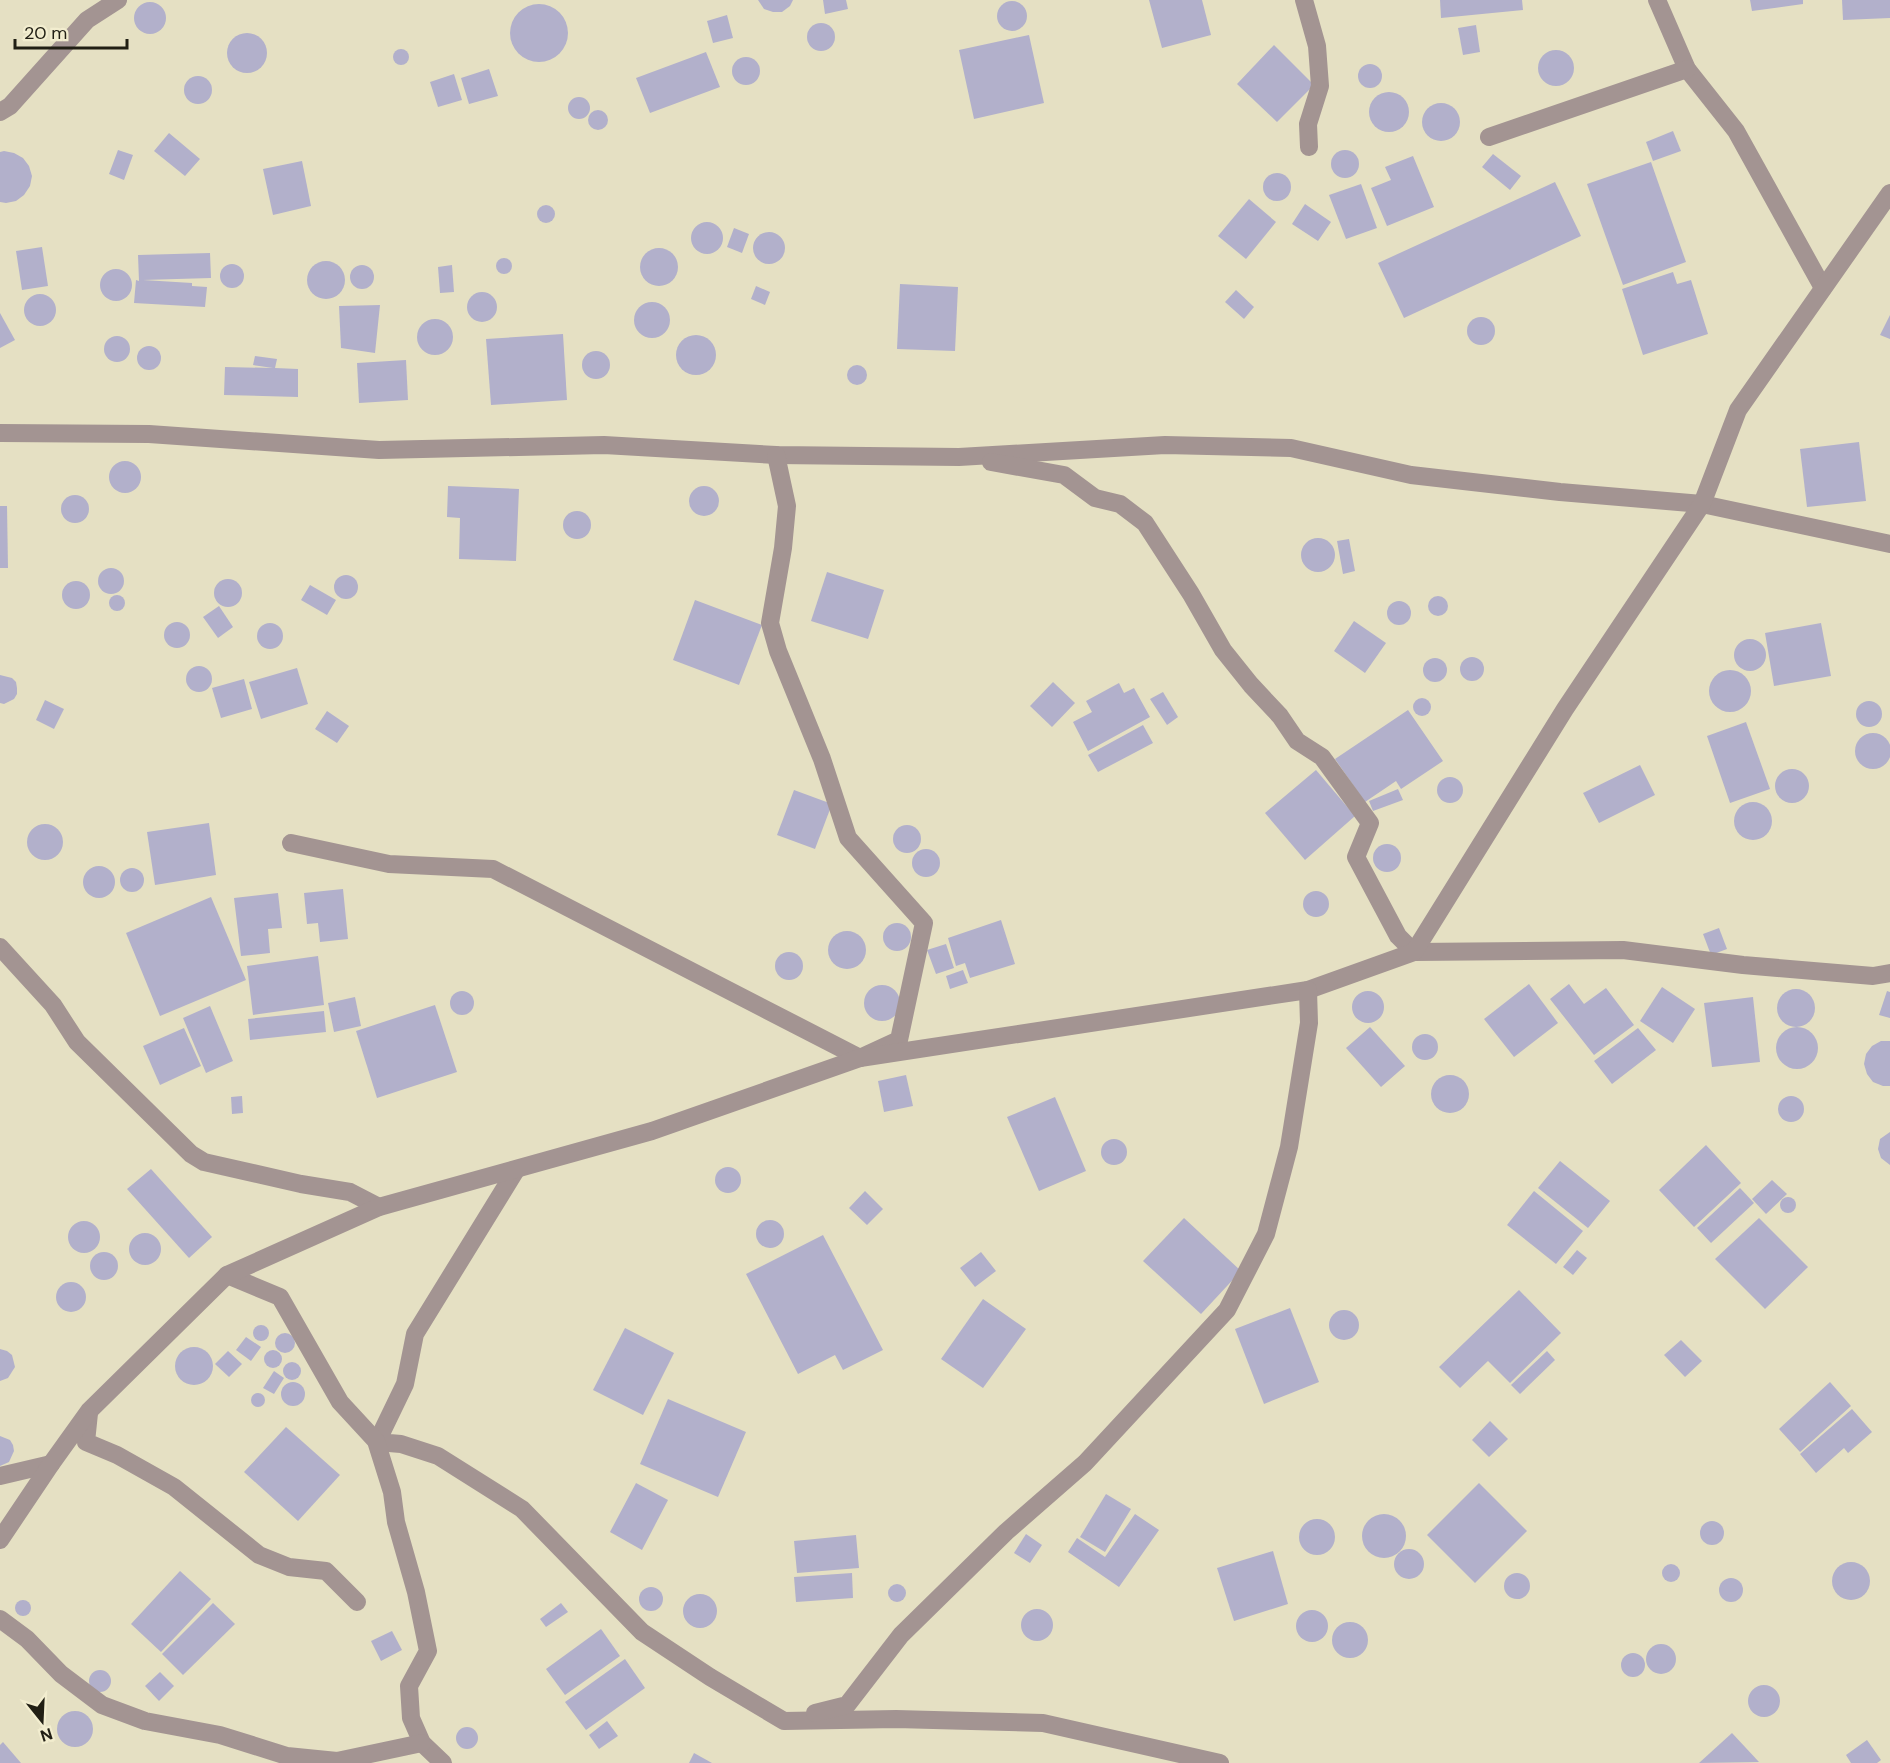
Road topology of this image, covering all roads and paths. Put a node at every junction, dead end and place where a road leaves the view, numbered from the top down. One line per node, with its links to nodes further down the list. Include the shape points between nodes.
1 (118, 0): 5 (street, via 87,20 10,106)
2 (1304, 0): 7 (street, via 1317,46 1320,86 1308,124)
3 (1657, 0): 4 (street)
4 (1687, 69): 6 (street); 9 (street, via 1736,131)
5 (0, 112)
6 (1489, 137)
7 (1309, 147)
8 (1890, 193): 9 (street)
9 (1823, 288): 13 (street, via 1738,410)
10 (0, 433): 11 (street, via 149,434 379,450 604,446)
11 (776, 456): 12 (street); 20 (street, via 787,506 770,623 778,651 822,759 848,838 924,923 899,1040)
12 (959, 457): 13 (street, via 1165,445 1291,448 1412,475); 17 (street, via 1064,475 1095,498 1120,504 1145,523 1223,650 1297,741 1322,757 1370,823 1356,857 1398,936)
13 (1702, 504): 14 (street); 17 (street, via 1565,709)
14 (1890, 544)
15 (291, 843): 20 (street, via 389,864 493,869)
16 (0, 947): 22 (street, via 53,1005 77,1042 191,1154 204,1162 301,1185 350,1192)
17 (1414, 952): 18 (street, via 1623,950 1743,965 1873,976); 19 (street)
18 (1890, 973)
19 (1308, 990): 20 (street); 30 (street, via 1309,1023 1286,1158 1266,1234 1227,1310 1085,1463 1006,1532 901,1635 847,1705)
20 (860, 1058): 21 (street, via 652,1131)
21 (516, 1170): 22 (street); 30 (street, via 415,1334 405,1384 377,1442 401,1444 438,1456 522,1509 642,1632)
22 (380, 1207): 23 (street)
23 (227, 1275): 24 (street); 31 (street, via 280,1297 340,1402 376,1441 392,1492 428,1651 409,1686 411,1718)
24 (89, 1411): 25 (street); 28 (street, via 86,1442 174,1487 259,1555 289,1567 326,1571)
25 (51, 1464): 26 (street); 27 (street)
26 (0, 1476)
27 (0, 1540)
28 (357, 1602)
29 (0, 1619): 31 (street, via 102,1705 145,1721 220,1735 287,1756 337,1761)
30 (784, 1721): 33 (street, via 1043,1723)
31 (422, 1743): 32 (street)
32 (443, 1763)
33 (1220, 1763)

